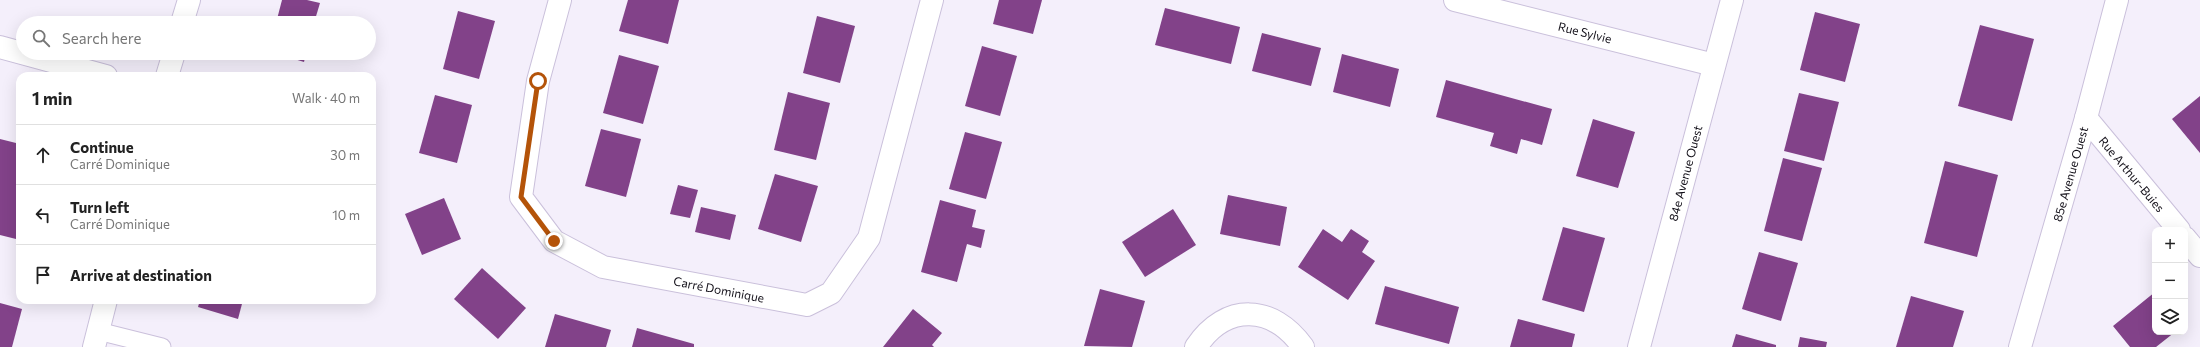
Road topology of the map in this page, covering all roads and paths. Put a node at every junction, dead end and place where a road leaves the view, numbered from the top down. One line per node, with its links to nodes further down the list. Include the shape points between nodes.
1 (189, 0): 7 (street)
2 (560, 0): 3 (street, Carré Dominique, via 538,81 521,197 554,241 603,267 807,305 831,293 869,238)
3 (932, 0)
4 (1455, 0): 12 (street, Rue Sylvie)
5 (1732, 0): 12 (street, 84e Avenue Ouest)
6 (2117, 0): 15 (street, 85e Avenue Ouest)
7 (184, 16)
8 (0, 47): 9 (street)
9 (16, 51)
10 (48, 60): 13 (street)
11 (172, 60): 14 (street)
12 (1714, 65): 24 (street, 84e Avenue Ouest)
13 (91, 72)
14 (168, 72)
15 (2086, 118): 16 (street, Rue Arthur-Buies); 25 (street, 85e Avenue Ouest)
16 (2177, 227)
17 (2188, 242): 18 (street)
18 (2200, 256)
19 (105, 304): 20 (street)
20 (96, 339): 21 (lane)
21 (162, 347)
22 (1196, 347): 23 (street, via 1205,333 1228,318 1244,314 1265,316 1284,325)
23 (1303, 347)
24 (1639, 347)
25 (2020, 347)

